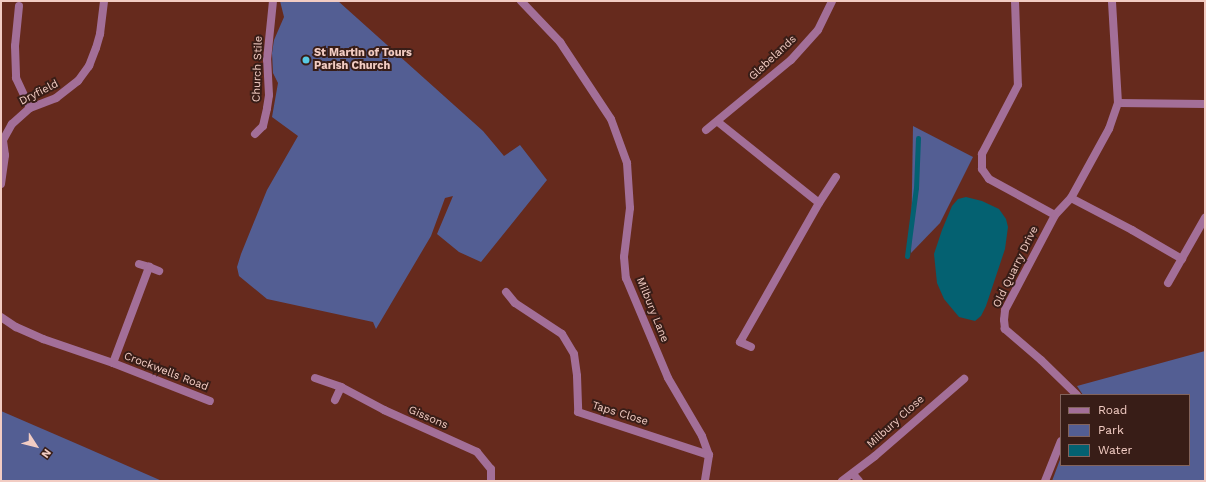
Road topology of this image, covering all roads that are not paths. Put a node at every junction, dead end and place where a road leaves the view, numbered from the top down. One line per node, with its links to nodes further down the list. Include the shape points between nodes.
1 (104, 1): 10 (street, Dryfield, via 100,34 89,66 68,90 56,98)
2 (273, 1): 13 (street, Church Stile, via 267,60 269,95 263,126)
3 (521, 1): 38 (street, Milbury Lane, via 560,42 611,119 627,164 630,208 624,257 626,278 668,378 702,436)
4 (832, 1): 11 (street, Glebelands, via 818,30 791,60)
5 (1015, 1): 18 (street, via 1018,85 982,154 982,169 989,179)
6 (1112, 1): 8 (street, Old Quarry Drive)
7 (20, 6): 10 (street, via 15,46 16,78)
8 (1118, 103): 9 (street); 16 (street, Old Quarry Drive, via 1109,128)
9 (1205, 104)
10 (30, 108): 15 (street, Dryfield, via 12,124 3,140 5,155)
11 (718, 122): 12 (street, Glebelands); 17 (street)
12 (706, 130)
13 (255, 134)
14 (836, 177): 17 (street)
15 (1, 184)
16 (1071, 198): 18 (street, Old Quarry Drive); 20 (street)
17 (819, 203): 28 (street)
18 (1055, 215): 34 (street, Old Quarry Drive, via 1005,310 1005,330 1041,360)
19 (1205, 218): 20 (street)
20 (1182, 259): 24 (street)
21 (139, 264): 22 (street)
22 (149, 267): 23 (street); 30 (street, Crockwells Road)
23 (160, 271)
24 (1168, 283)
25 (506, 292): 38 (street, Taps Close, via 515,303 562,334 574,354 578,412)
26 (1, 317): 30 (street, Crockwells Road, via 43,339)
27 (731, 339): 28 (street)
28 (740, 342): 29 (street)
29 (750, 347)
30 (113, 363): 36 (street, Crockwells Road)
31 (315, 378): 33 (street, Gissons)
32 (964, 379): 39 (street, Milbury Close)
33 (341, 387): 35 (street); 40 (street, Gissons, via 384,410 477,452 491,469)
34 (1075, 394)
35 (335, 400)
36 (210, 401)
37 (1060, 443): 44 (street)
38 (708, 455): 41 (street, Milbury Lane)
39 (853, 474): 42 (street, Milbury Close); 43 (street)
40 (491, 481)
41 (705, 481)
42 (842, 481)
43 (859, 481)
44 (1045, 481)

